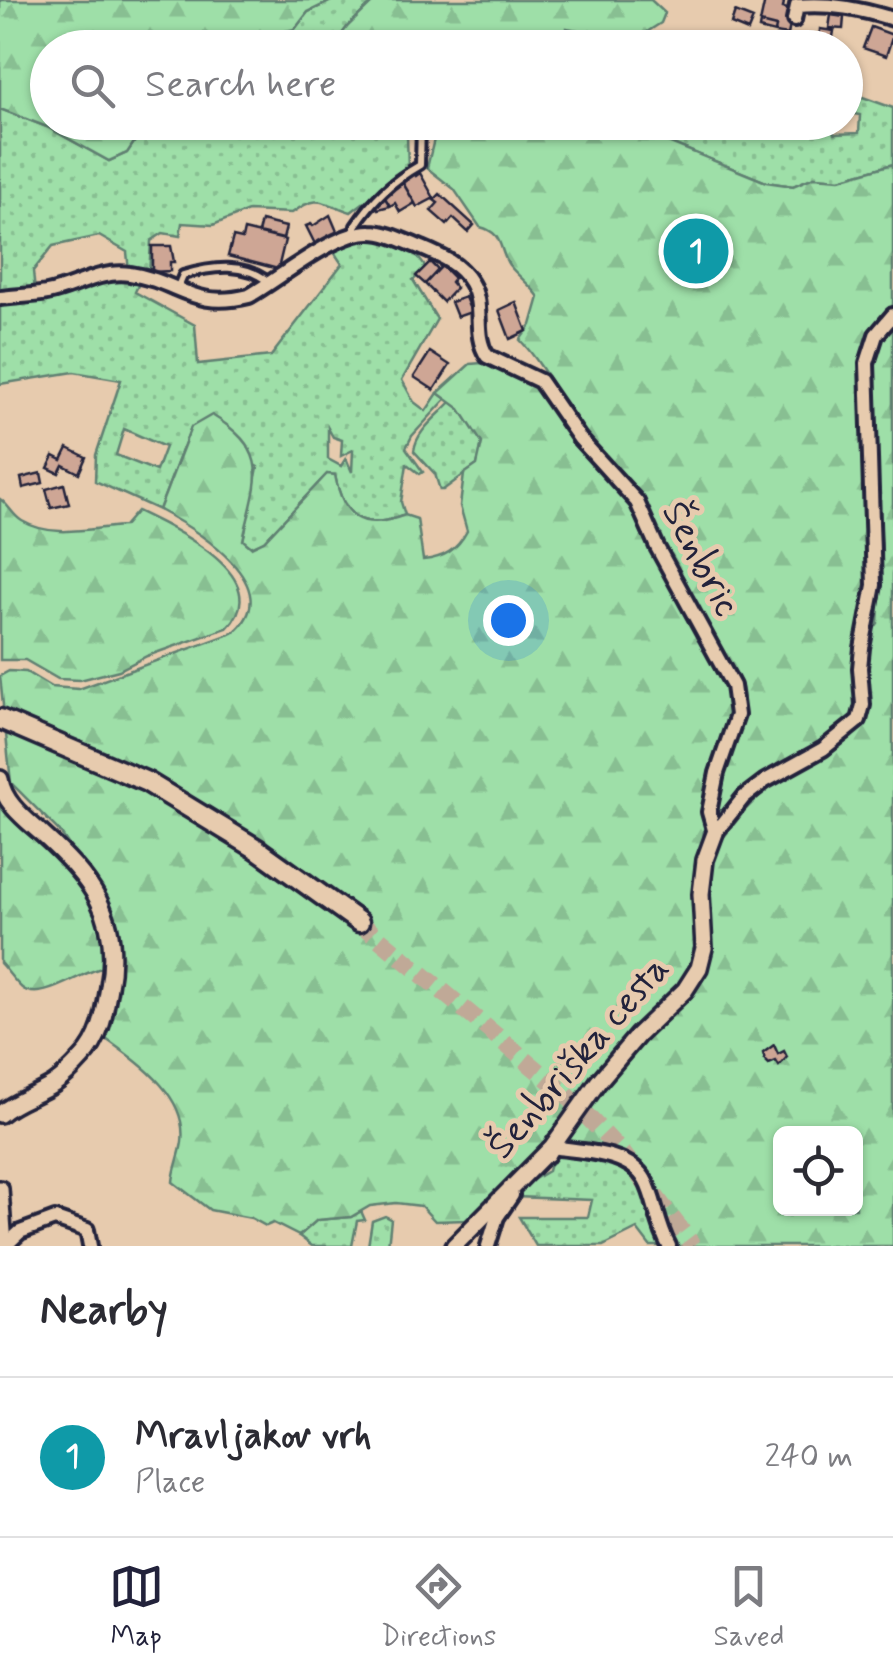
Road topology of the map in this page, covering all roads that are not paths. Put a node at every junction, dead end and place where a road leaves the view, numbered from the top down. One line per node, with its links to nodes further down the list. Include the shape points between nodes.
1 (893, 19): 2 (street, via 822,4 798,6)
2 (794, 20)
3 (421, 140): 4 (lane, via 420,165 373,200)
4 (356, 234): 5 (street); 11 (street, Šenbric, via 383,233 454,263 477,296 486,356 540,382 637,502 737,700 712,792)
5 (271, 284): 6 (street, via 234,300 201,300); 6 (lane, via 259,274 224,266 184,275)
6 (176, 290): 7 (street, via 111,274 47,293)
7 (0, 298)
8 (893, 315): 11 (street, via 876,335 867,363 874,585 859,720 744,796)
9 (0, 719): 12 (main road, via 147,782)
10 (0, 779): 13 (street, via 16,811 94,894 110,923 112,957 104,1013 86,1055 55,1083)
11 (714, 833): 14 (street, Šenbriška cesta, via 705,860 698,968 598,1082)
12 (359, 922)
13 (0, 1114)
14 (552, 1147): 18 (street, Šenbriška cesta); 19 (street, via 542,1168 515,1190 497,1217); 20 (street, via 636,1167)
15 (0, 1189): 16 (street)
16 (4, 1246): 17 (street, via 55,1218 87,1230)
17 (90, 1246)
18 (454, 1246)
19 (488, 1246)
20 (669, 1246)

